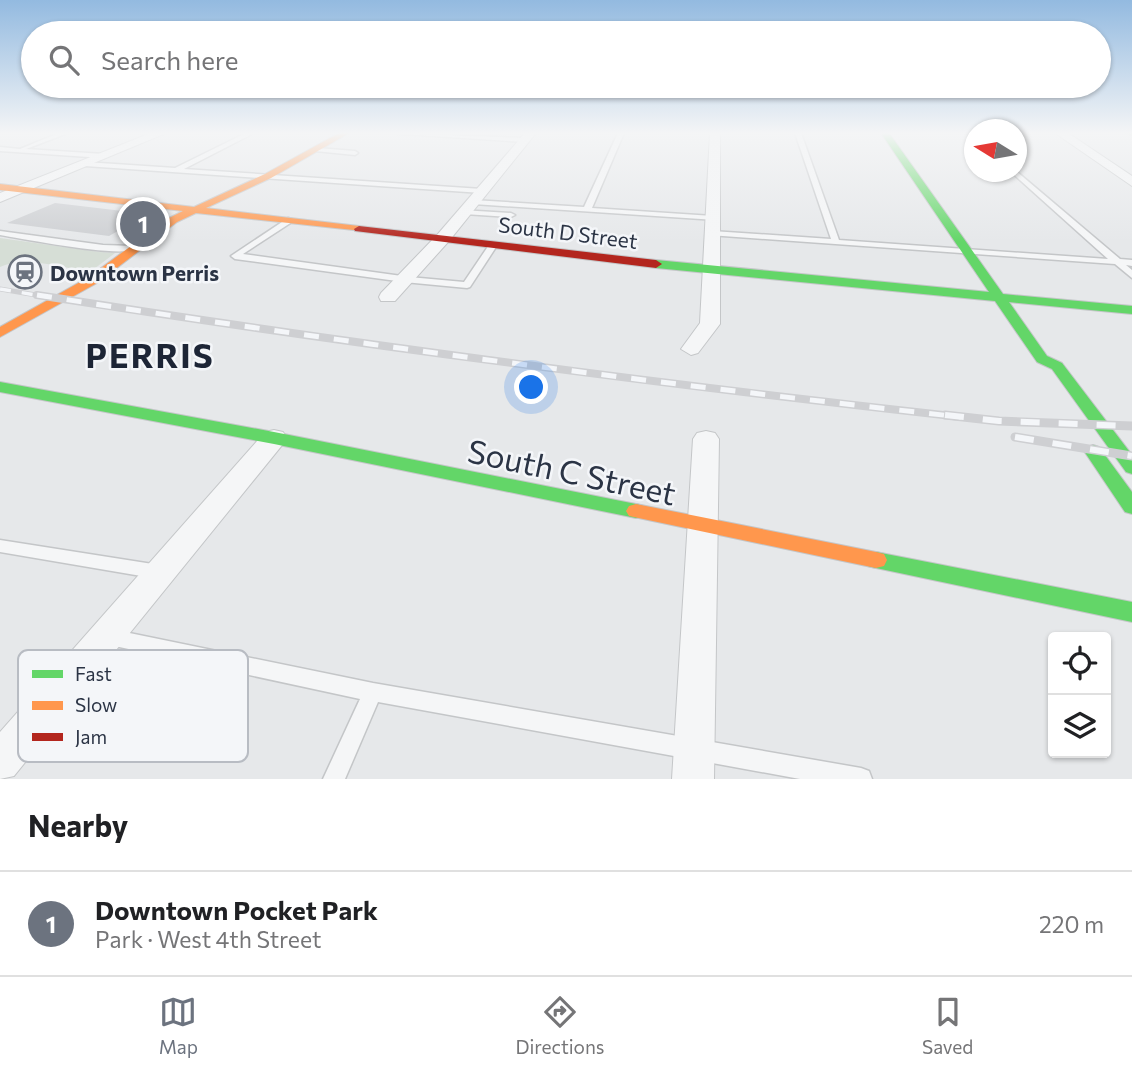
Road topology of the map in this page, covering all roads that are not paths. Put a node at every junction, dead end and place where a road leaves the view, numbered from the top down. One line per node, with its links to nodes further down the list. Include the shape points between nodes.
1 (72, 169): 15 (street)
2 (166, 169): 10 (lane)
3 (281, 169): 11 (main road)
4 (501, 169): 17 (street)
5 (605, 169): 18 (lane)
6 (714, 169): 22 (street)
7 (811, 169): 25 (lane)
8 (910, 169): 28 (main road)
9 (1113, 169): 13 (street)
10 (176, 170): 11 (lane)
11 (268, 176): 17 (lane); 19 (main road)
12 (1025, 182): 29 (lane)
13 (1132, 182)
14 (0, 187): 15 (main road, South D Street)
15 (22, 189): 16 (street); 19 (main road, South D Street)
16 (0, 198)
17 (473, 202): 18 (lane); 20 (lane); 24 (street)
18 (587, 210): 22 (lane)
19 (197, 211): 21 (main road, South D Street); 27 (main road, via 173,220); 39 (main road, via 190,223 130,273)
20 (511, 215)
21 (291, 220): 24 (main road, South D Street); 33 (lane, via 235,256)
22 (713, 226): 25 (lane); 31 (street)
23 (0, 233): 27 (lane)
24 (443, 238): 26 (main road, South D Street); 33 (street)
25 (836, 242): 28 (lane)
26 (494, 244): 31 (main road, South D Street); 33 (lane, via 470,283 461,286)
27 (133, 249): 37 (main road, via 93,280)
28 (967, 250): 29 (lane); 35 (main road)
29 (1113, 262): 30 (lane); 32 (lane)
30 (1132, 263)
31 (711, 270): 35 (main road, South D Street); 38 (street, via 710,324)
32 (1132, 275)
33 (405, 279): 34 (street)
34 (388, 297)
35 (1001, 299): 36 (main road, South D Street); 40 (main road)
36 (1132, 310)
37 (0, 332)
38 (691, 349)
39 (0, 352)
40 (1042, 359): 41 (main road, via 1037,367); 46 (main road, via 1057,366)
41 (1044, 378)
42 (0, 387): 44 (main road, South C Street)
43 (1080, 433): 47 (main road)
44 (274, 438): 48 (main road, South C Street); 50 (street)
45 (706, 439): 48 (street)
46 (1132, 468)
47 (1132, 507)
48 (703, 527): 51 (main road, South C Street); 59 (street)
49 (0, 546): 50 (lane)
50 (160, 572): 52 (street)
51 (1132, 612)
52 (106, 636): 53 (street); 54 (lane)
53 (94, 650)
54 (173, 650)
55 (248, 666): 56 (lane)
56 (373, 692): 59 (lane); 60 (lane)
57 (18, 741): 58 (street)
58 (0, 762)
59 (694, 763): 61 (lane)
60 (334, 779)
61 (861, 779)

